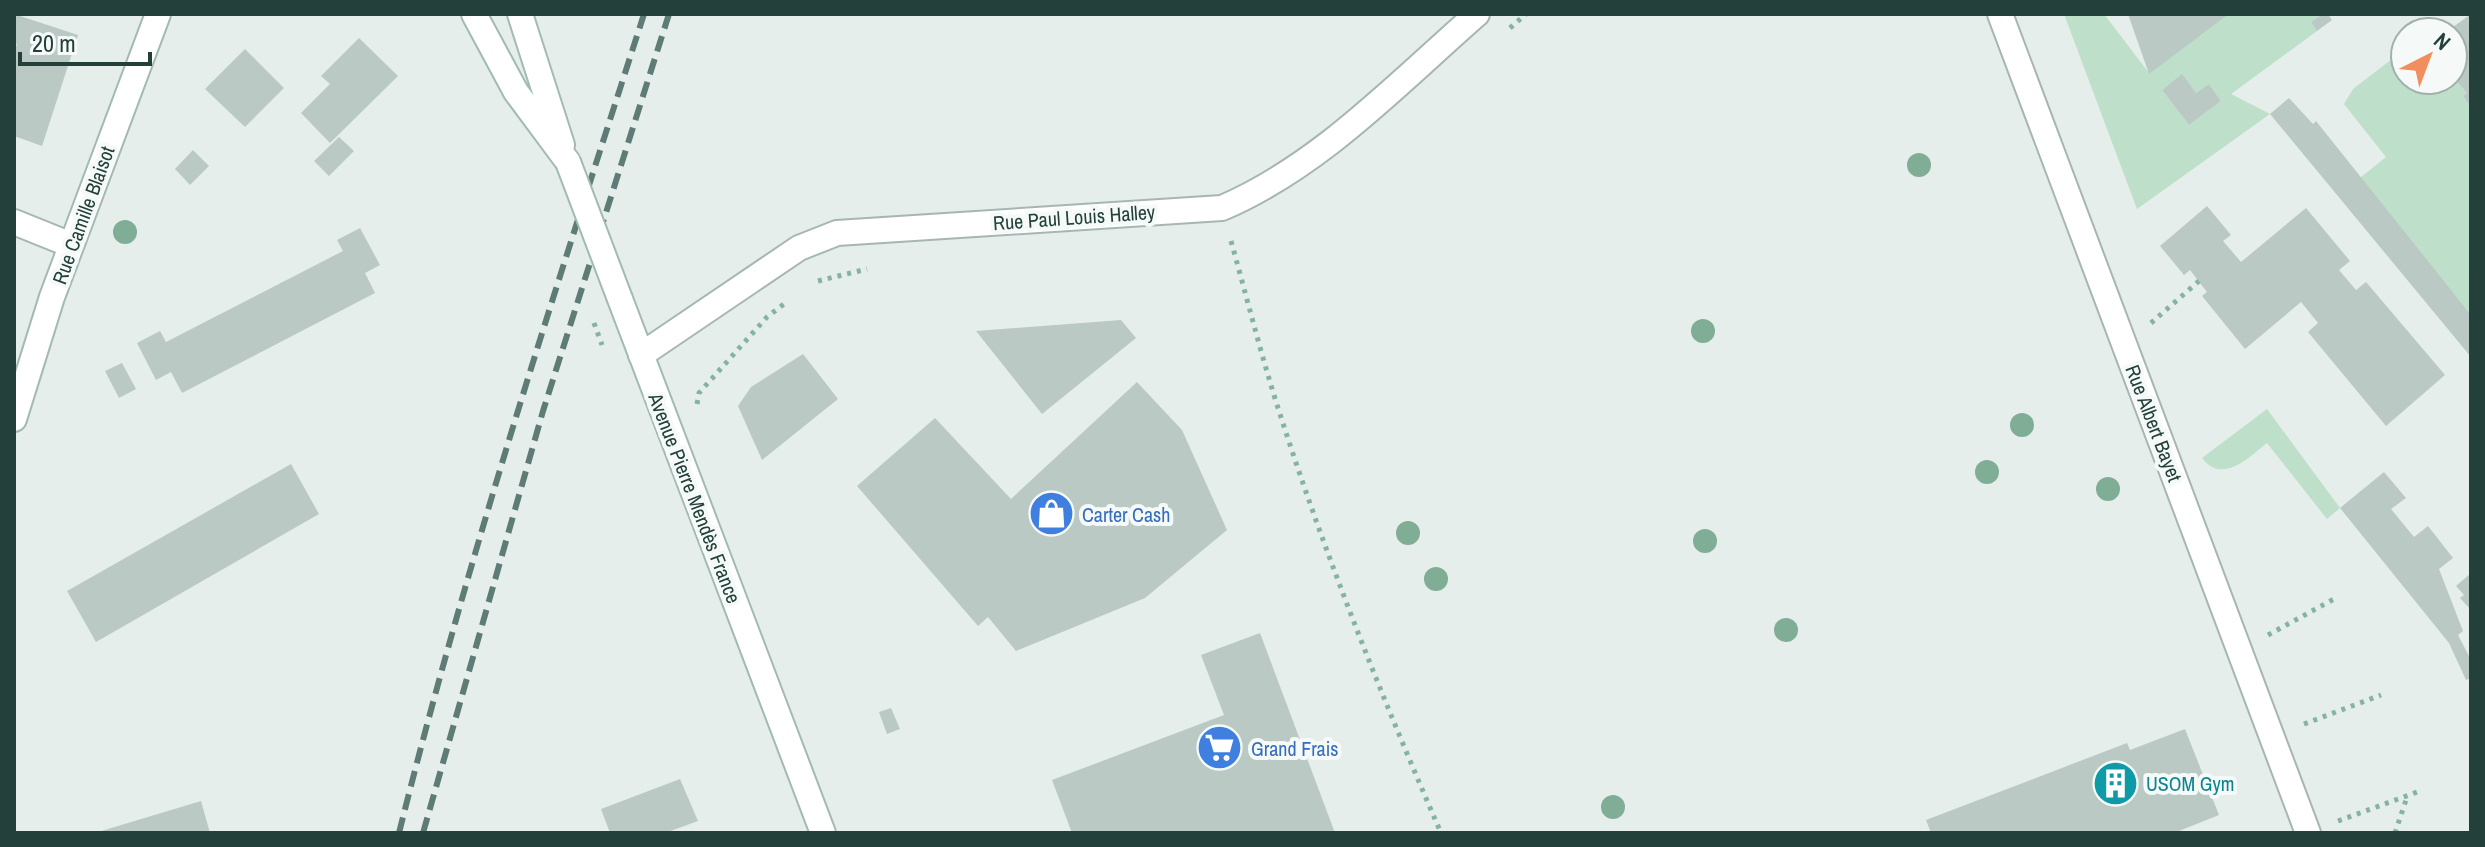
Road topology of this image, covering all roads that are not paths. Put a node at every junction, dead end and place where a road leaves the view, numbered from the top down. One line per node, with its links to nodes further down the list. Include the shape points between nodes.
1 (158, 14): 8 (street, Rue Camille Blaisot)
2 (474, 14): 6 (street, Avenue Pierre Mendès France, via 516,92)
3 (520, 14): 6 (street, Avenue Pierre Mendès France)
4 (1477, 14): 9 (street, Rue Paul Louis Halley, via 1309,158 1222,208 837,233 799,248)
5 (2000, 14): 11 (street, Rue Albert Bayet, via 2125,346)
6 (568, 162): 9 (street, Avenue Pierre Mendès France, bridge)
7 (14, 222): 8 (street)
8 (71, 245): 10 (street, Rue Camille Blaisot)
9 (641, 355): 12 (street, Avenue Pierre Mendès France)
10 (14, 419)
11 (2319, 829)
12 (823, 833)

